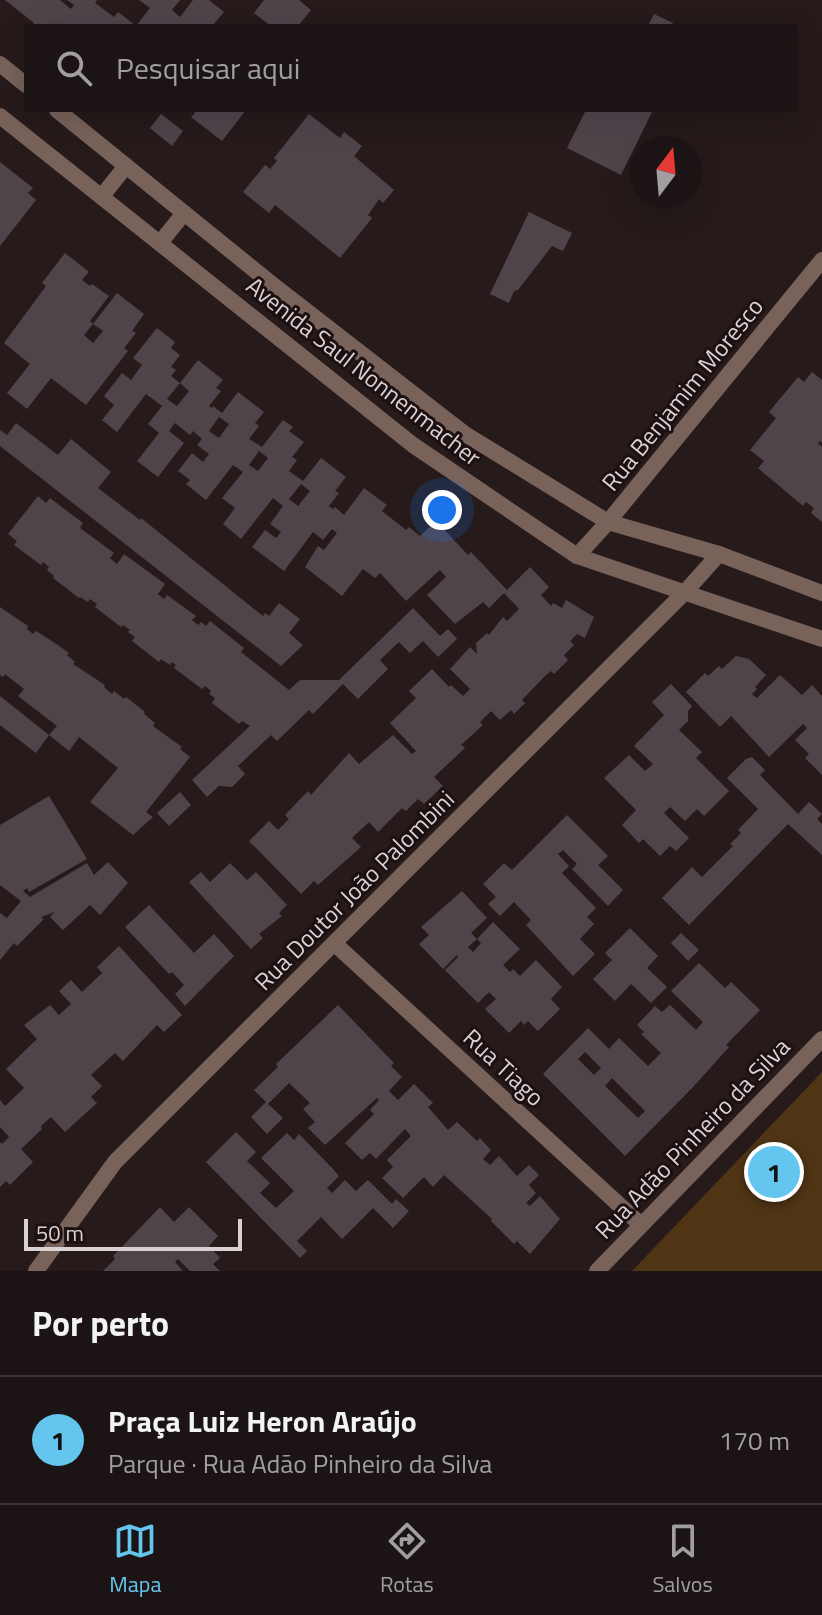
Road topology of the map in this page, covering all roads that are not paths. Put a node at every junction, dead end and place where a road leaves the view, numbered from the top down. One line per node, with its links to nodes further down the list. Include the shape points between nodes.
1 (0, 64): 2 (street)
2 (24, 83)
3 (59, 112): 5 (street, Avenida Saul Nonnenmacher)
4 (0, 116): 6 (street, Avenida Saul Nonnenmacher)
5 (126, 166): 6 (street); 7 (street, Avenida Saul Nonnenmacher)
6 (102, 196): 8 (street, Avenida Saul Nonnenmacher)
7 (184, 213): 8 (street); 10 (street, Avenida Saul Nonnenmacher, via 465,434)
8 (160, 243): 12 (street, Avenida Saul Nonnenmacher, via 413,445)
9 (822, 260): 10 (street, Rua Benjamim Moresco)
10 (608, 522): 11 (street, Avenida Saul Nonnenmacher); 12 (street, Rua Benjamim Moresco)
11 (719, 554): 13 (street, Rua Doutor João Palombini); 14 (street, Avenida Saul Nonnenmacher)
12 (577, 556): 13 (street, Avenida Saul Nonnenmacher)
13 (685, 592): 15 (street, Avenida Saul Nonnenmacher); 16 (street, Rua Doutor João Palombini)
14 (822, 593)
15 (822, 639)
16 (335, 944): 18 (street, Rua Tiago); 19 (street, Rua Doutor João Palombini, via 115,1162)
17 (822, 1039): 18 (street, Rua Adão Pinheiro da Silva)
18 (640, 1224): 20 (street, Rua Adão Pinheiro da Silva)
19 (36, 1271)
20 (597, 1271)

